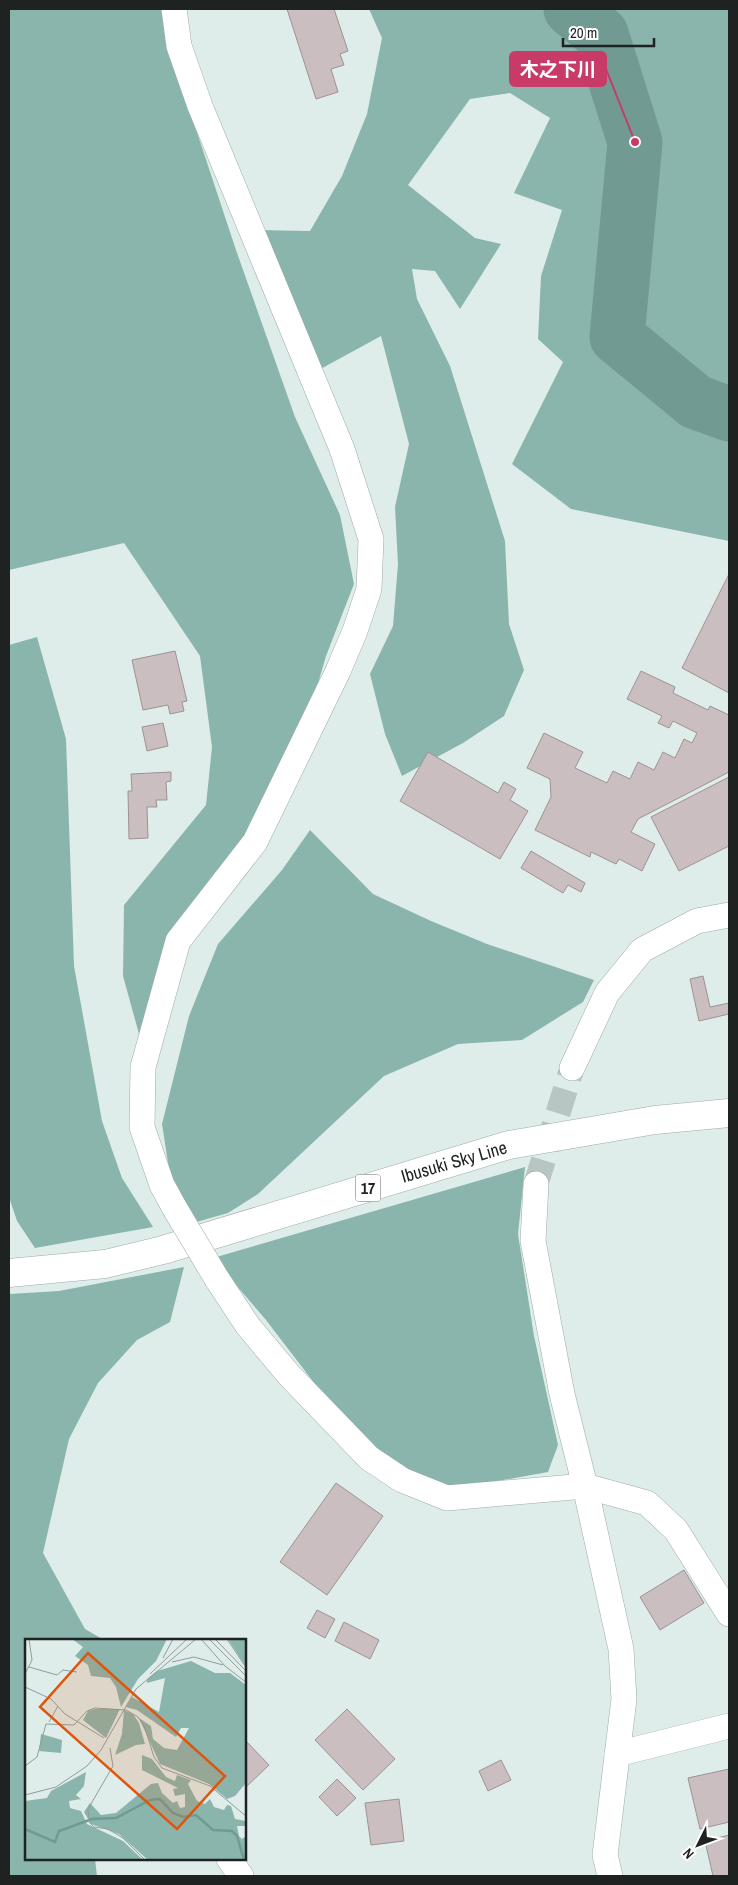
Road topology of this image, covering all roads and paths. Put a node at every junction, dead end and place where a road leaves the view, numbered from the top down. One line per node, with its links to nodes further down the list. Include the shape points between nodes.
1 (174, 9): 7 (street, bridge, via 179,46 200,106 342,449 371,538 369,589 338,672 255,842 178,941 143,1067 142,1127 162,1186 248,1326 289,1375 368,1458 402,1480 447,1498)
2 (729, 915): 3 (street, via 697,921 642,950 607,993)
3 (572, 1068)
4 (729, 1114): 6 (main road, Ibusuki Sky Line / 17, via 655,1120 509,1145 163,1250 105,1264)
5 (536, 1184): 7 (street, via 533,1240 562,1394)
6 (9, 1273)
7 (585, 1486): 8 (street, via 647,1503 676,1530); 10 (street, via 621,1649 624,1699)
8 (729, 1614)
9 (729, 1726): 10 (street)
10 (617, 1754): 13 (street, via 605,1855)
11 (230, 1860): 12 (street)
12 (241, 1876)
13 (610, 1876)

